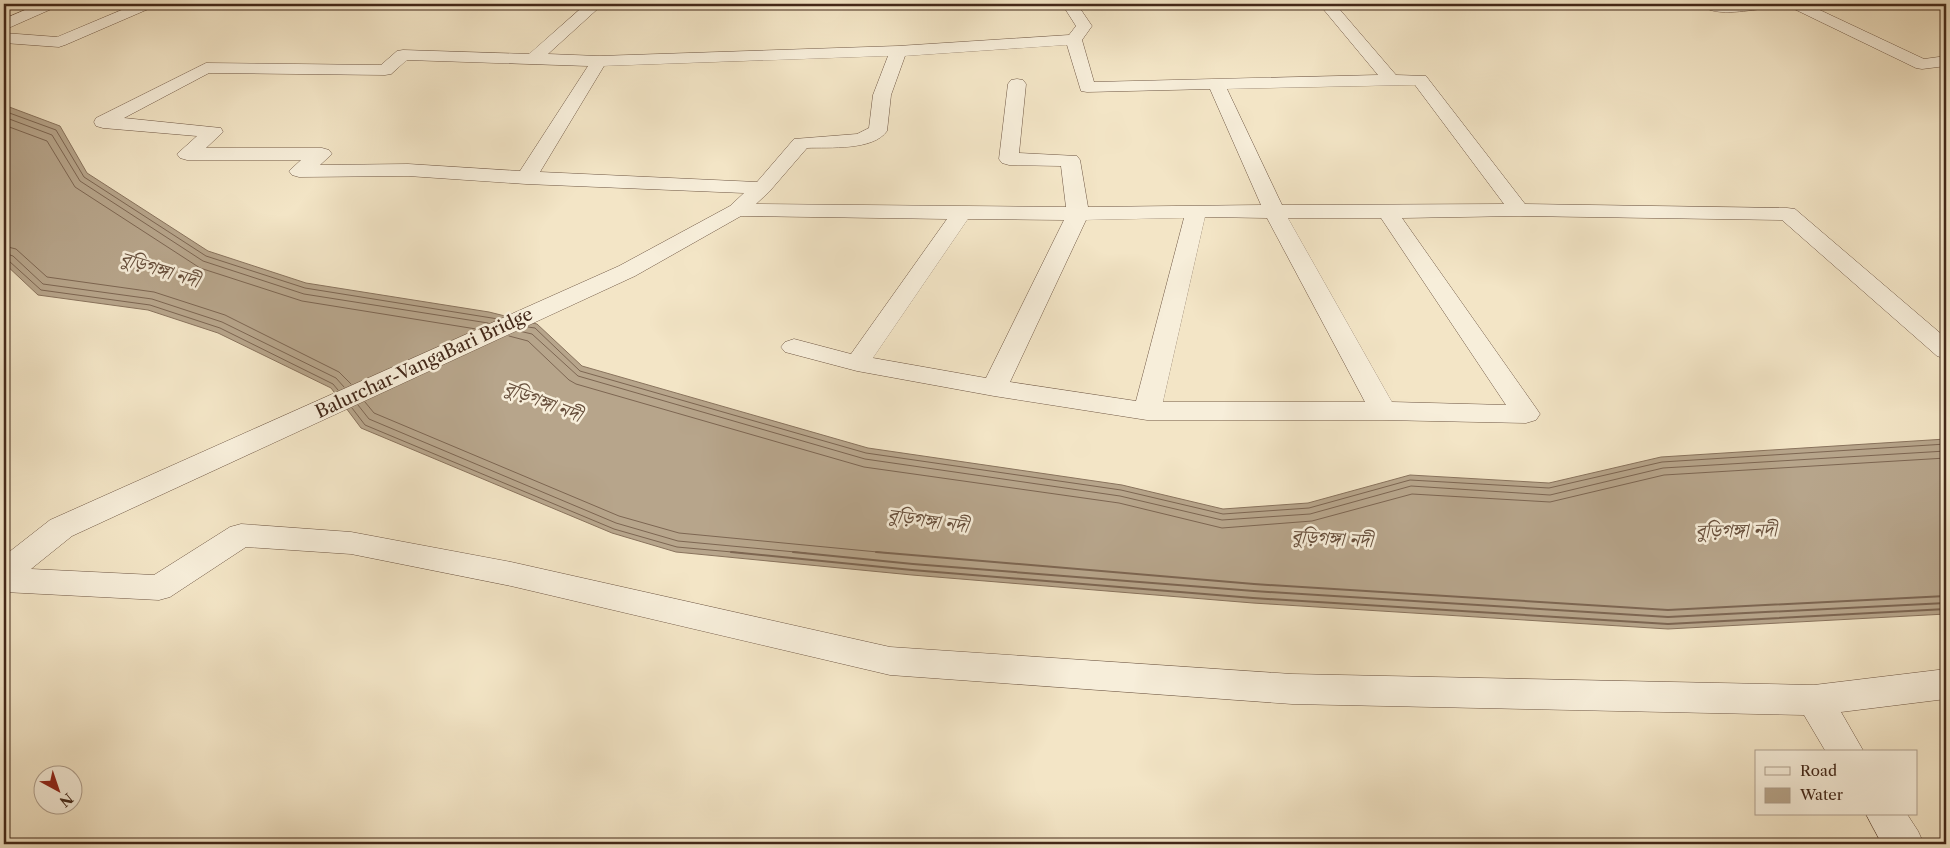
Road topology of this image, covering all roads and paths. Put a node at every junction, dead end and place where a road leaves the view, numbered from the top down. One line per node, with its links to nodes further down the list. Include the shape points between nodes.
1 (51, 4): 9 (street)
2 (148, 4): 10 (street, via 59,42)
3 (595, 4): 13 (street)
4 (1070, 4): 11 (street, via 1084,26)
5 (1327, 4): 16 (street)
6 (1709, 4): 7 (street, via 1716,8)
7 (1763, 4)
8 (1795, 4): 15 (street, via 1922,64)
9 (4, 25)
10 (4, 38)
11 (1074, 40): 12 (street); 18 (street, via 1087,88)
12 (898, 51): 14 (street); 20 (street, Balurchar-VangaBari Bridge, via 882,96 878,131 861,140 801,143)
13 (533, 60): 14 (street); 19 (street, via 403,56 385,70 206,68 103,122 214,132 187,154 322,154 299,171 408,170)
14 (599, 61): 19 (street)
15 (1946, 61)
16 (1391, 80): 18 (street); 22 (street, via 1420,80)
17 (1017, 84): 27 (street, via 1009,159 1070,160)
18 (1216, 84): 24 (street)
19 (526, 178): 20 (street)
20 (762, 188): 21 (street, Balurchar-VangaBari Bridge)
21 (737, 210): 26 (street); 34 (street, Balurchar-VangaBari Bridge, via 627,271 62,528)
22 (1519, 210): 25 (street); 29 (street, via 1788,214)
23 (1196, 211): 24 (street); 27 (street); 32 (street)
24 (1274, 211): 25 (street); 33 (street)
25 (1387, 212): 33 (street, via 1526,414)
26 (962, 214): 27 (street); 30 (street)
27 (1078, 214): 31 (street)
28 (794, 347): 30 (street)
29 (1946, 351)
30 (857, 363): 31 (street)
31 (994, 388): 32 (street)
32 (1147, 411): 33 (street)
33 (1383, 411)
34 (4, 573)
35 (4, 580): 37 (street, via 159,588 241,535 351,543 511,574 890,661 1292,690)
36 (1946, 684): 37 (street)
37 (1814, 700): 38 (street)
38 (1845, 750)
39 (1886, 816): 40 (street)
40 (1904, 844)

